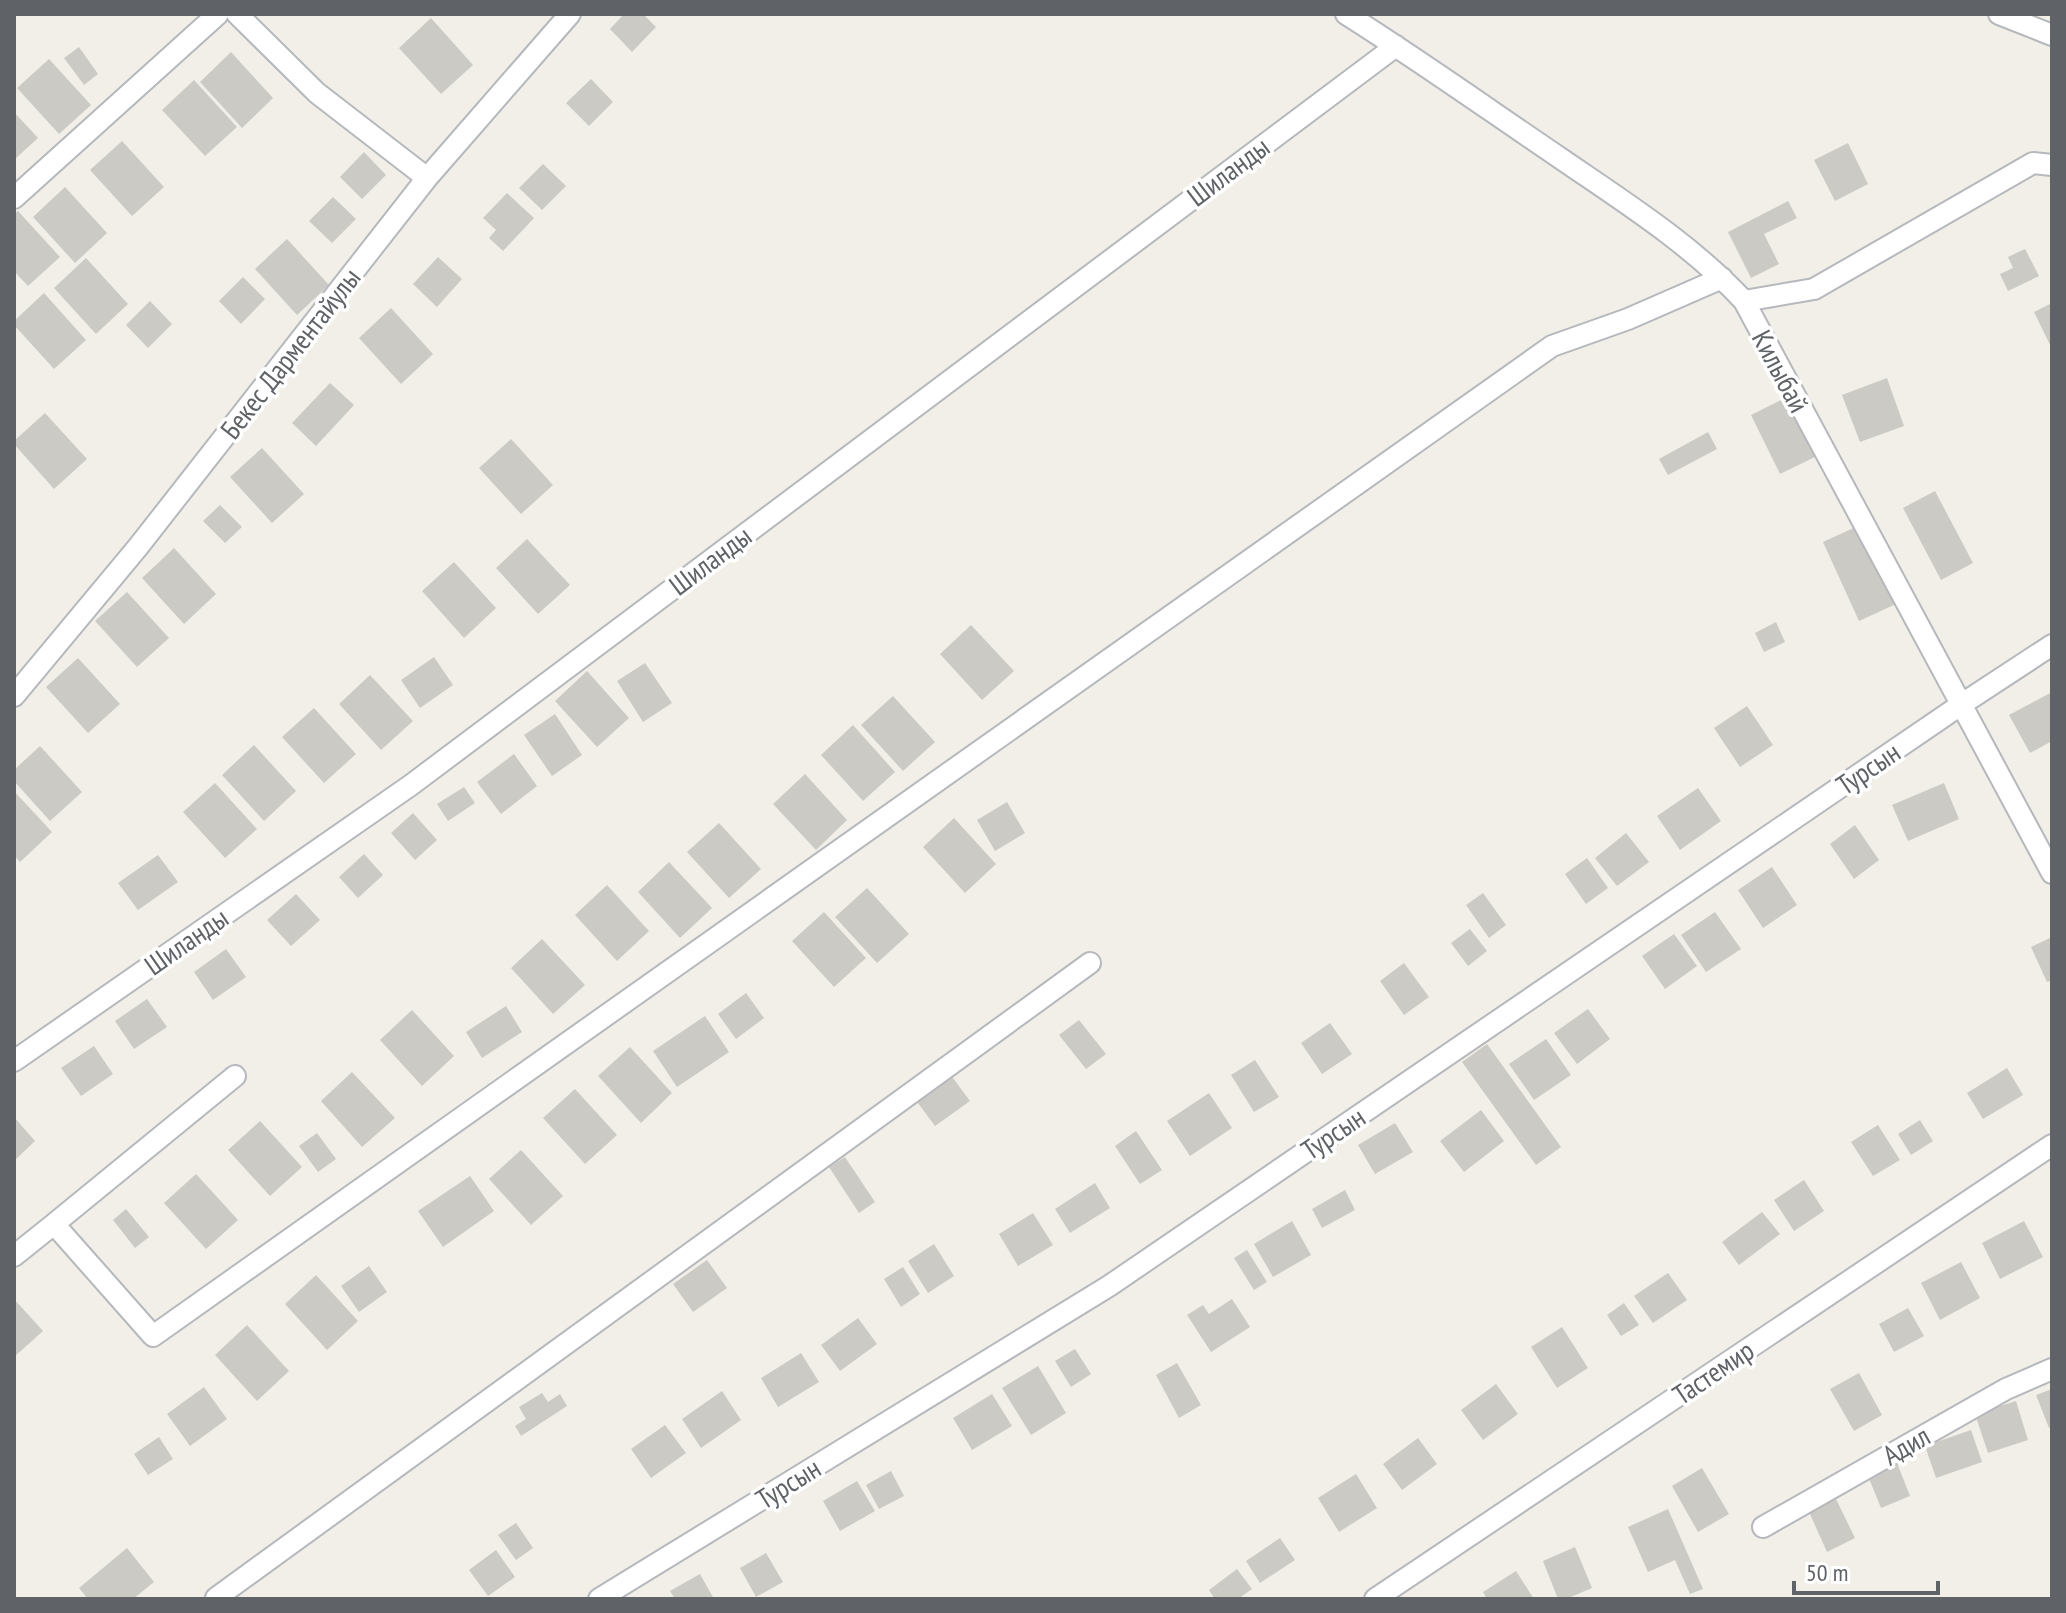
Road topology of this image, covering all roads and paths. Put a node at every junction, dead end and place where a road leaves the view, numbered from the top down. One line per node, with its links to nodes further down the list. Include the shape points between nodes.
1 (218, 14): 10 (street)
2 (237, 14): 9 (street, via 317,93)
3 (570, 14): 9 (street, Бекес Дарментайулы)
4 (1346, 14): 7 (street, Килыбай)
5 (1999, 14): 6 (street)
6 (2052, 35)
7 (1396, 46): 11 (street, Килыбай, via 1634,209); 18 (street, Шиланды, via 411,785)
8 (2052, 165): 12 (street, via 2033,163 1814,289)
9 (427, 178): 14 (street, Бекес Дарментайулы, via 138,547)
10 (14, 198)
11 (1722, 278): 12 (street, Килыбай); 21 (street, via 1552,346 153,1336)
12 (1744, 301): 15 (street, Килыбай)
13 (2052, 645): 15 (street, Турсын)
14 (14, 696)
15 (1962, 704): 16 (street, Килыбай); 26 (street, Турсын, via 1109,1286)
16 (2052, 873)
17 (1090, 963): 25 (street)
18 (14, 1061)
19 (235, 1076): 21 (street)
20 (2052, 1145): 27 (street, Тастемир)
21 (54, 1224): 22 (street)
22 (14, 1256)
23 (2052, 1369): 24 (street, Адил, via 2006,1389)
24 (1763, 1527)
25 (216, 1599)
26 (599, 1599)
27 (1375, 1599)

